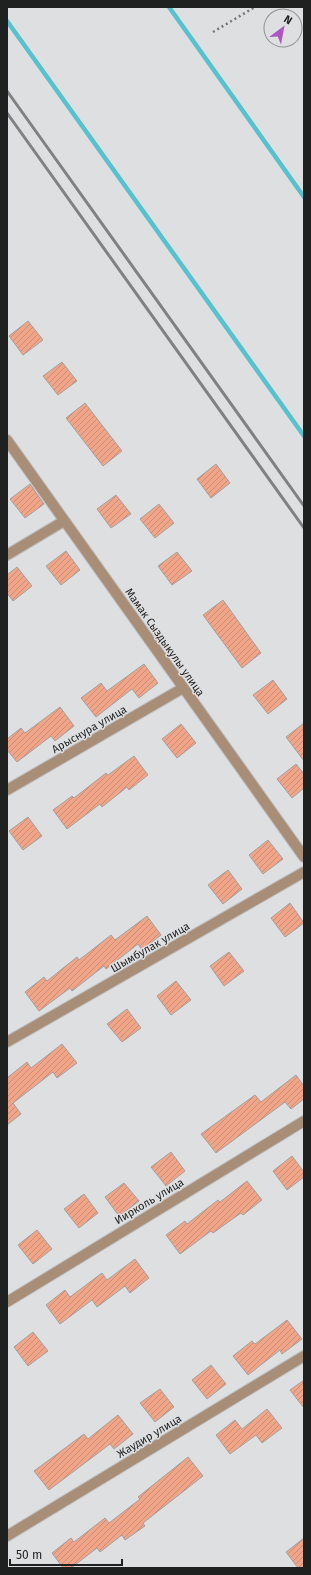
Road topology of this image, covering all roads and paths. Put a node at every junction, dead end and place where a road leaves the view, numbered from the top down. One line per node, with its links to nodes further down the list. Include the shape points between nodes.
1 (255, 7): 2 (path)
2 (213, 32)
3 (7, 440): 4 (street, Мамак Сыздыкулы улица)
4 (64, 521): 5 (street); 6 (street, Мамак Сыздыкулы улица)
5 (7, 554)
6 (183, 688): 7 (street, Арыснура улица); 8 (street, Мамак Сыздыкулы улица)
7 (7, 790)
8 (304, 857)
9 (304, 872): 10 (street, Шымбулак улица)
10 (7, 1042)
11 (304, 1121): 12 (street, Иирколь улица)
12 (7, 1302)
13 (304, 1356): 14 (street, Жаудир улица)
14 (7, 1536)

